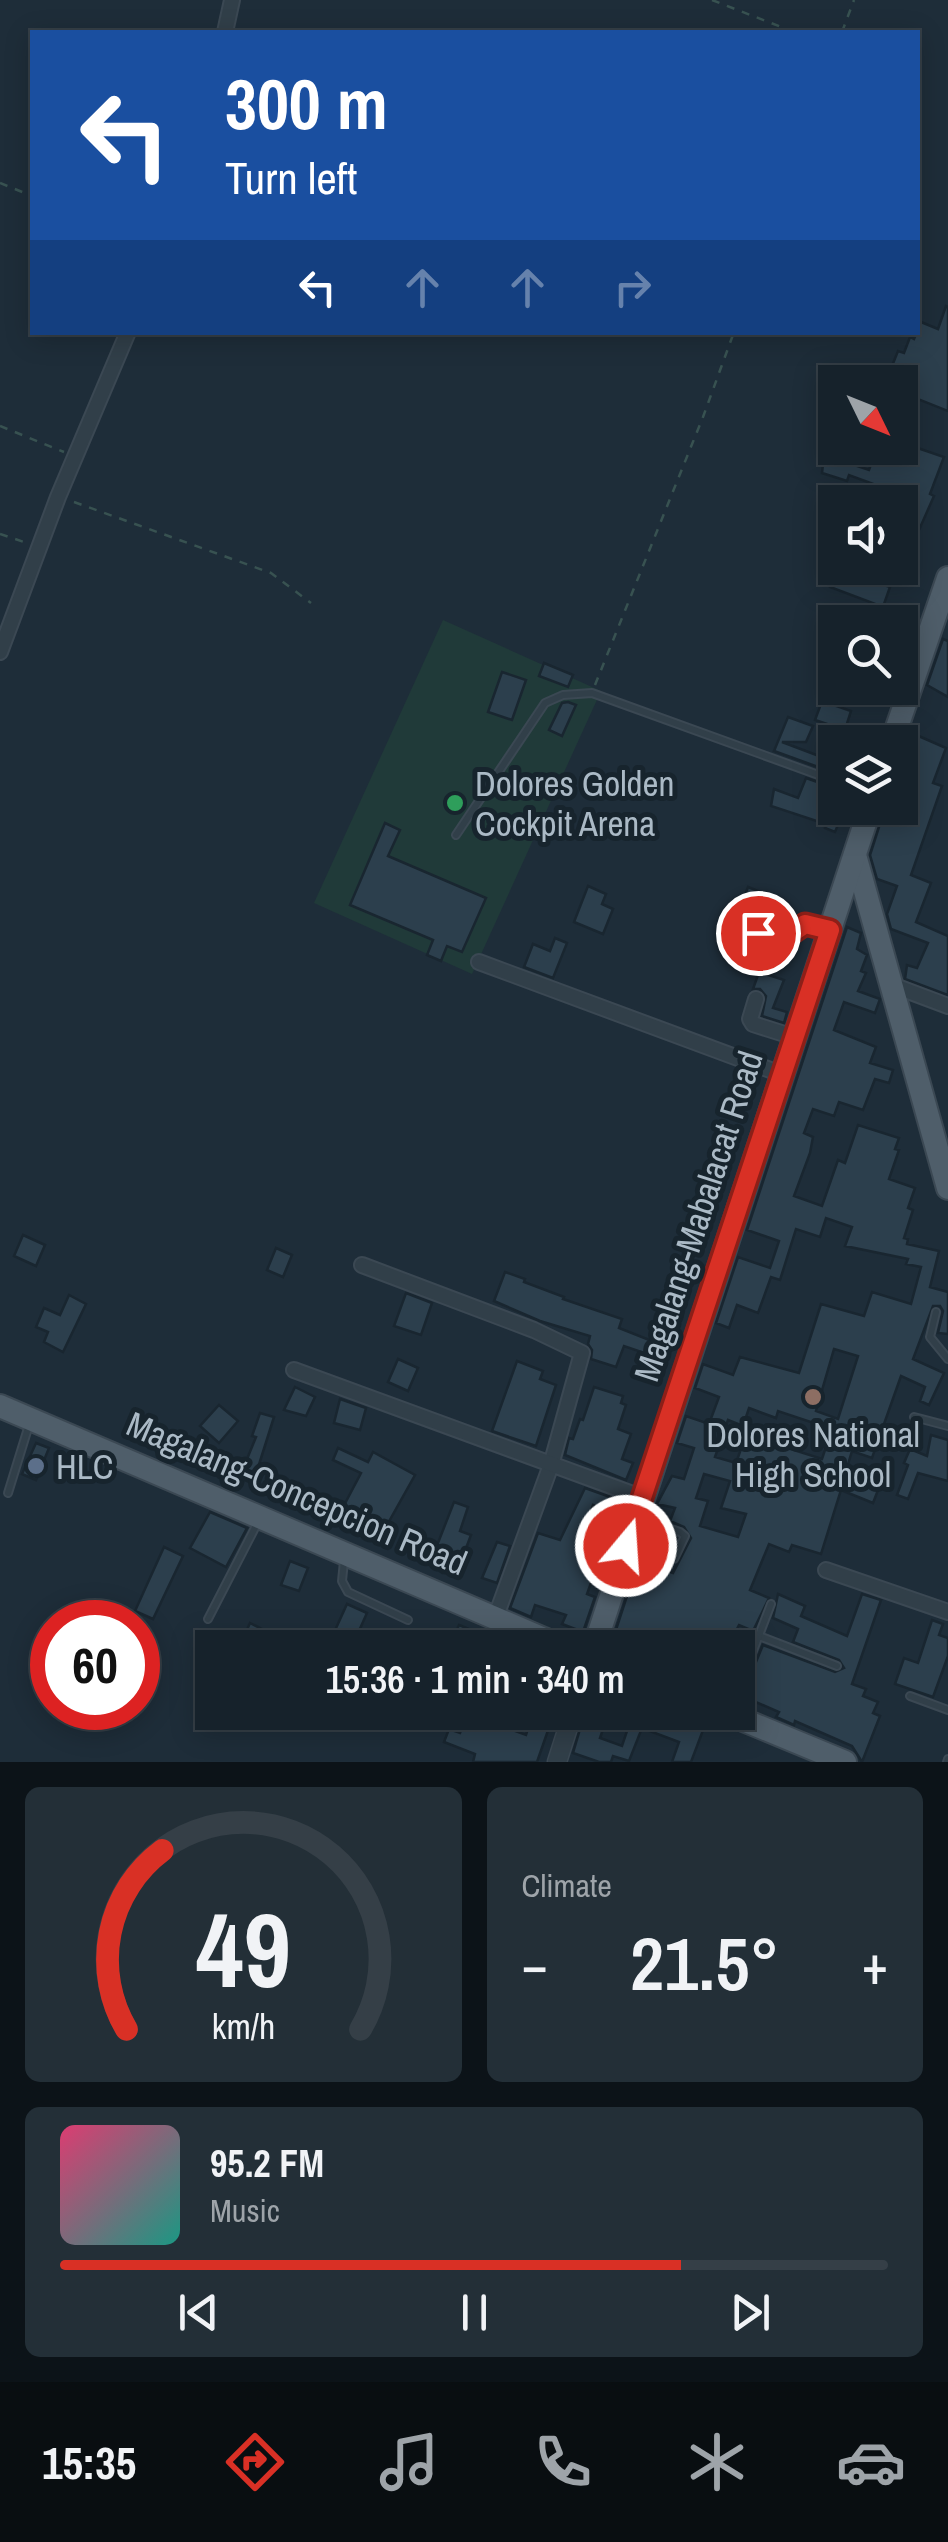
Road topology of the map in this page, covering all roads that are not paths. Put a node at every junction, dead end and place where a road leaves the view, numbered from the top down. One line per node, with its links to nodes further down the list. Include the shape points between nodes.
1 (232, 0): 2 (street)
2 (225, 30)
3 (127, 335): 6 (street)
4 (948, 578): 5 (main road)
5 (941, 619): 7 (main road)
6 (0, 652)
7 (899, 725)
8 (818, 775): 10 (lane, via 592,693 563,695 544,704)
9 (865, 825): 11 (main road, Magalang-Mabalacat Road)
10 (456, 835)
11 (855, 856): 12 (main road, Magalang-Mabalacat Road); 15 (main road)
12 (830, 930): 13 (street, via 805,924 782,940); 18 (main road, Magalang-Mabalacat Road)
13 (758, 933)
14 (479, 962): 19 (street)
15 (892, 985): 17 (street); 20 (main road)
16 (756, 1000): 18 (street, via 753,1024)
17 (948, 1006)
18 (794, 1037): 19 (main road, Magalang-Mabalacat Road)
19 (781, 1074): 31 (main road, Magalang-Mabalacat Road)
20 (948, 1188)
21 (362, 1264): 29 (street, via 578,1349 583,1358)
22 (936, 1312): 23 (lane, via 930,1337)
23 (948, 1358)
24 (294, 1370): 29 (street)
25 (0, 1406): 27 (main road, Magalang-Concepcion Road)
26 (914, 1418): 28 (lane)
27 (31, 1419): 30 (lane); 32 (main road, Magalang-Concepcion Road)
28 (948, 1426)
29 (551, 1465): 31 (street); 38 (street)
30 (8, 1493)
31 (638, 1507): 33 (main road, Magalang-Mabalacat Road); 33 (lane, via 680,1532 682,1545 674,1559)
32 (261, 1516): 34 (main road, Magalang-Concepcion Road); 39 (lane)
33 (626, 1546): 42 (main road, Magalang-Mabalacat Road)
34 (345, 1552): 38 (main road, Magalang-Concepcion Road); 40 (lane, via 342,1581 348,1592)
35 (826, 1570): 37 (street)
36 (772, 1604): 43 (lane)
37 (948, 1612)
38 (496, 1616): 41 (main road, Magalang-Concepcion Road)
39 (208, 1620)
40 (408, 1620)
41 (514, 1630)
42 (600, 1630)
43 (759, 1636): 44 (lane); 45 (lane)
44 (755, 1646)
45 (836, 1666)
46 (910, 1696): 47 (lane)
47 (948, 1710)
48 (755, 1725): 51 (main road)
49 (568, 1730): 50 (street)
50 (557, 1762)
51 (845, 1762)

